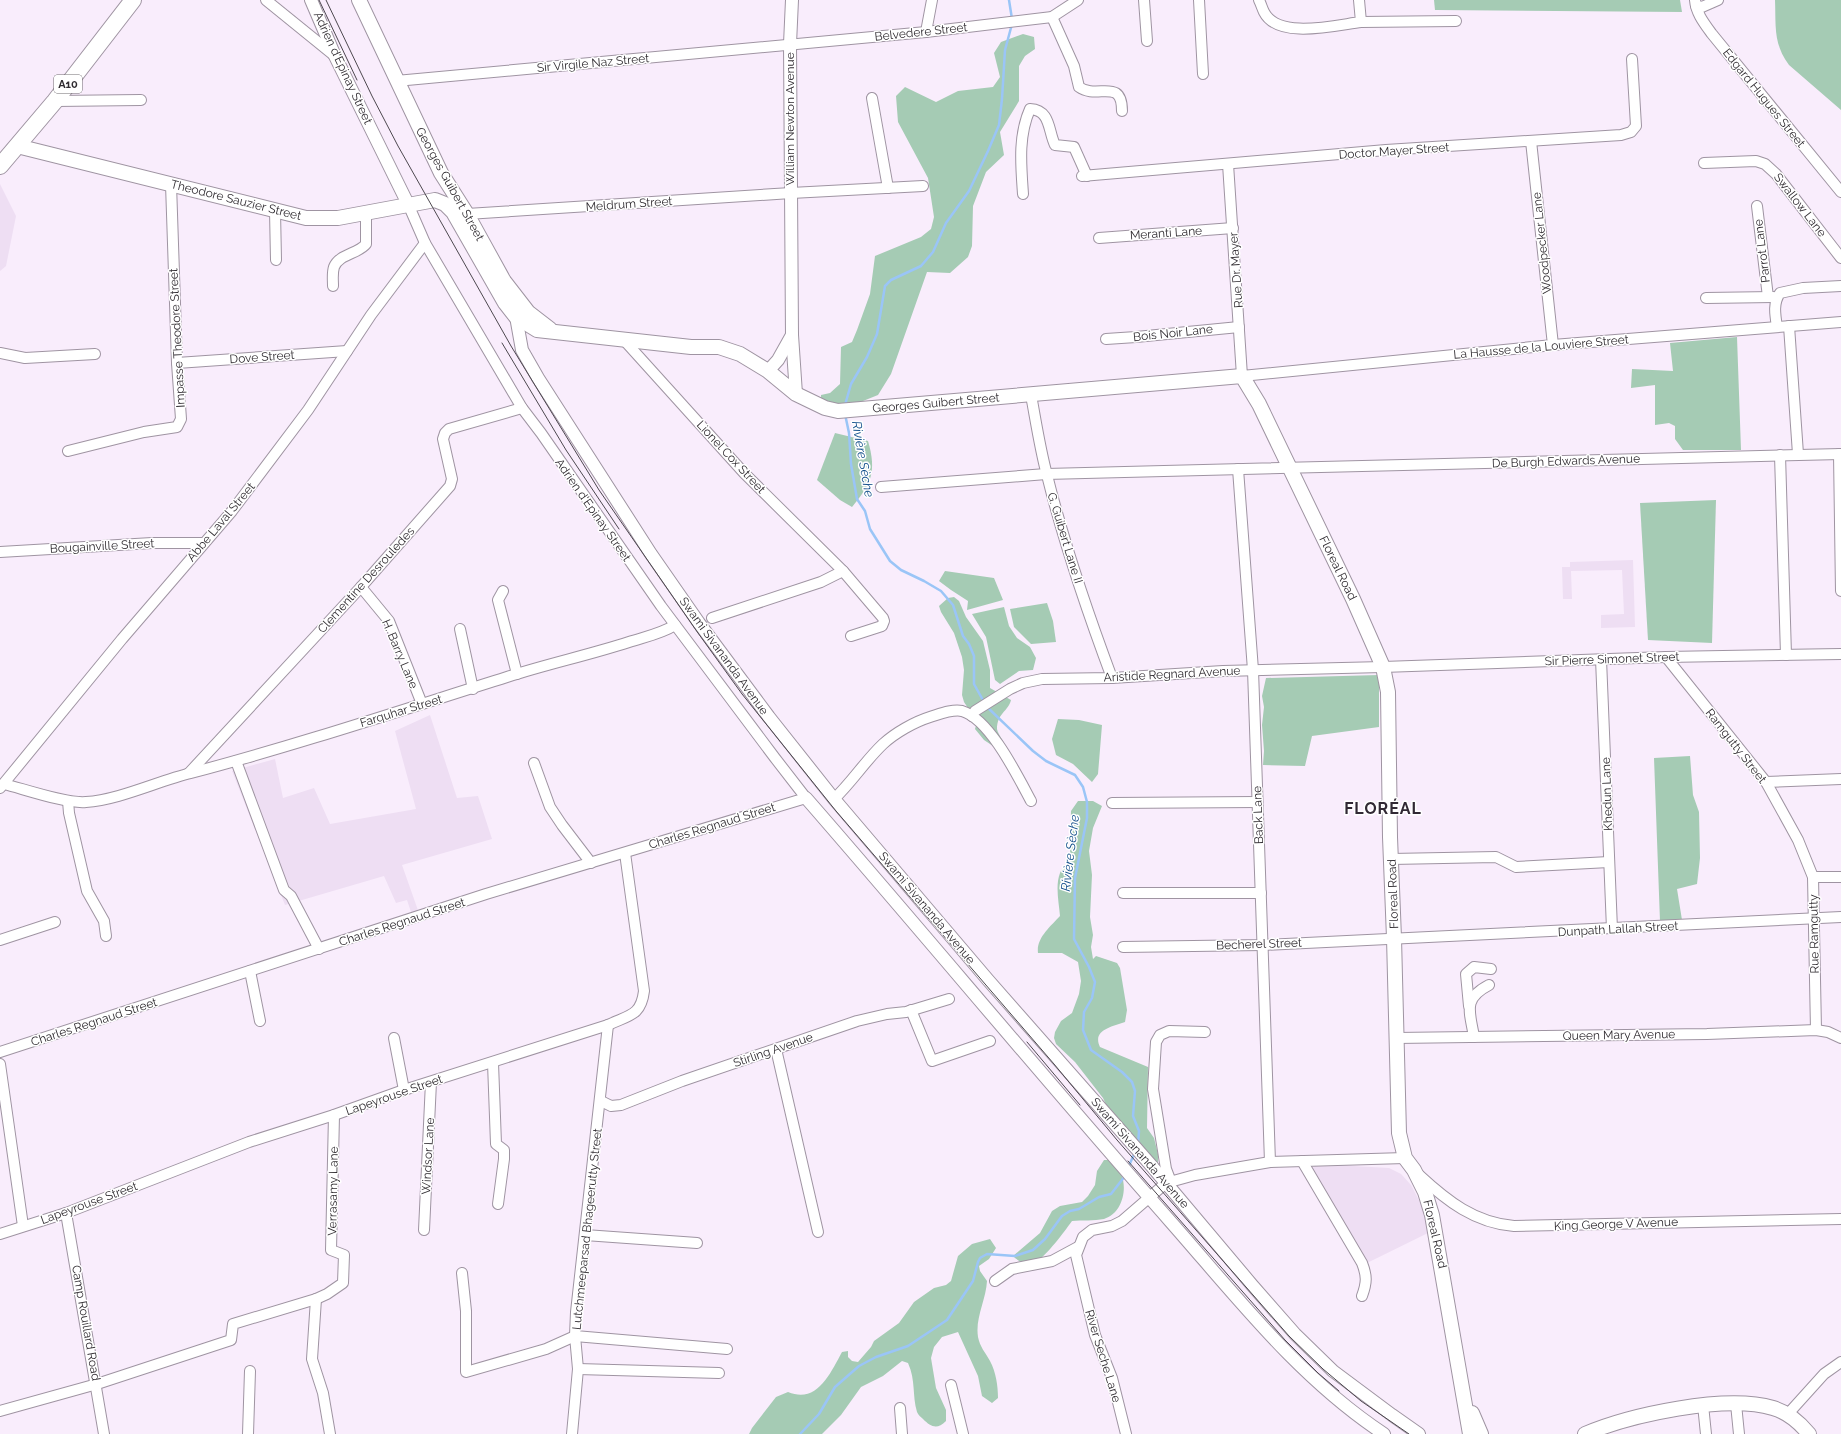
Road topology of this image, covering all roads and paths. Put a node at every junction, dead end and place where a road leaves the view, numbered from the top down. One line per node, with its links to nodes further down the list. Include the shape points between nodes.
1 (133, 0): 26 (main road, A10)
2 (266, 0): 20 (street)
3 (311, 0): 20 (street, Adrien d'Epinay Street)
4 (359, 0): 23 (main road, Georges Guibert Street)
5 (792, 0): 19 (street, William Newton Avenue)
6 (932, 0): 17 (street)
7 (1078, 0): 14 (street)
8 (1144, 0): 18 (street)
9 (1199, 0): 22 (street)
10 (1259, 0): 16 (street, via 1264,13 1271,20 1288,28)
11 (1359, 0): 16 (street)
12 (1718, 0): 13 (street, via 1702,7)
13 (1695, 3): 36 (street, Edgard Hugues Street, via 1712,34)
14 (1052, 17): 17 (street, Belvedere Street); 27 (street, via 1074,66 1079,87 1085,92 1113,91 1119,95)
15 (1456, 21): 16 (street)
16 (1361, 22)
17 (926, 32): 19 (street, Belvedere Street)
18 (1147, 41)
19 (790, 44): 23 (street, Sir Virgile Naz Street); 37 (street, William Newton Avenue)
20 (334, 56): 39 (street, Adrien d'Epinay Street)
21 (1632, 59): 28 (street, Doctor Mayer Street, via 1636,126 1631,132 1622,135)
22 (1203, 74)
23 (396, 81): 44 (main road, Georges Guibert Street, via 441,173)
24 (872, 98): 35 (street)
25 (141, 100): 26 (street)
26 (55, 101): 29 (main road, A10)
27 (1122, 111)
28 (1531, 141): 30 (street, Doctor Mayer Street, via 1386,150); 66 (street, Woodpecker Lane)
29 (17, 146): 32 (main road, A10); 33 (main road, Theodore Sauzier Street)
30 (1228, 164): 38 (street, Doctor Mayer Street, via 1084,176 1074,147 1055,145 1045,116 1037,109 1030,109 1022,136 1020,156); 45 (street, Rue Dr. Mayer)
31 (1704, 164): 48 (street, Swallow Lane, via 1765,164 1776,174)
32 (0, 166)
33 (171, 184): 41 (main road, Theodore Sauzier Street); 70 (street, Impasse Theodore Street)
34 (922, 186): 35 (street, Meldrum Street)
35 (888, 188): 37 (street, Meldrum Street)
36 (1841, 192)
37 (791, 193): 44 (street, Meldrum Street); 62 (street, William Newton Avenue)
38 (1023, 194)
39 (408, 204): 42 (main road, Theodore Sauzier Street, via 440,201); 43 (main road, Theodore Sauzier Street); 47 (street, Adrien d'Epinay Street)
40 (1757, 206): 53 (street, Parrot Lane)
41 (275, 211): 43 (main road, Theodore Sauzier Street, via 320,219); 49 (street)
42 (453, 212): 55 (main road, Georges Guibert Street, via 498,293)
43 (366, 214): 51 (street, via 366,244 337,262)
44 (467, 214): 50 (main road, Georges Guibert Street)
45 (1233, 228): 46 (street, Meranti Lane); 59 (street, Rue Dr. Mayer)
46 (1099, 238)
47 (425, 243): 67 (street, Abbe Laval Street, via 371,315); 75 (street, Adrien d'Epinay Street)
48 (1841, 258)
49 (276, 260)
50 (504, 281): 55 (street, Swami Sivananda Avenue); 61 (main road, Georges Guibert Street, via 528,312)
51 (333, 286)
52 (1841, 286): 53 (street, via 1803,288)
53 (1775, 295): 54 (street); 57 (street, Parrot Lane)
54 (1706, 298)
55 (516, 317): 60 (main road, Georges Guibert Street); 65 (street, Swami Sivananda Avenue)
56 (1841, 322): 58 (street, La Hausse de la Louviere Street)
57 (1777, 326): 58 (street, La Hausse de la Louviere Street); 66 (street, La Hausse de la Louviere Street)
58 (1789, 326): 77 (street)
59 (1239, 327): 64 (street, Bois Noir Lane); 72 (street, Rue Dr. Mayer)
60 (537, 330): 61 (main road, Georges Guibert Street); 65 (street, via 528,332)
61 (552, 330): 63 (main road, Georges Guibert Street)
62 (792, 335): 71 (street, via 778,360); 73 (street, William Newton Avenue)
63 (623, 339): 71 (main road, Georges Guibert Street, via 691,347 718,347 740,354); 86 (street, Lionel Cox Street, via 744,473)
64 (1106, 339)
65 (519, 340): 112 (street, Swami Sivananda Avenue, via 538,378 681,598 733,670)
66 (1553, 345): 72 (street, La Hausse de la Louviere Street)
67 (348, 351): 70 (street, Dove Street); 84 (street, Abbe Laval Street, via 264,470)
68 (0, 353): 69 (street, via 25,358)
69 (95, 354)
70 (177, 364): 76 (street, Impasse Theodore Street, via 181,419 177,427 144,432)
71 (768, 371): 73 (main road, Georges Guibert Street)
72 (1242, 376): 74 (main road, Georges Guibert Street); 80 (main road, Floreal Road, via 1259,404)
73 (796, 394): 74 (main road, Georges Guibert Street, via 825,408 838,411)
74 (1031, 395): 82 (street, G. Guibert Lane II)
75 (522, 408): 87 (street, Clementine Desrouledes, via 449,429 444,433 452,479 450,486); 91 (street, Adrien d'Epinay Street)
76 (68, 451)
77 (1798, 454): 78 (street, De Burgh Edwards Avenue); 79 (street, De Burgh Edwards Avenue)
78 (1840, 454): 89 (street)
79 (1780, 455): 80 (street, De Burgh Edwards Avenue); 95 (street)
80 (1290, 468): 81 (street, De Burgh Edwards Avenue); 98 (main road, Floreal Road)
81 (1238, 469): 82 (street, De Burgh Edwards Avenue); 99 (street, Back Lane)
82 (1046, 474): 83 (street, De Burgh Edwards Avenue); 101 (street, G. Guibert Lane II, via 1069,553)
83 (881, 487)
84 (204, 543): 85 (street, Bougainville Street, via 152,543); 110 (street, Abbe Laval Street)
85 (0, 552)
86 (843, 571): 90 (street, via 822,582); 93 (street, Lionel Cox Street, via 884,621 882,626)
87 (360, 586): 103 (street, H. Barry Lane, via 388,621); 107 (street, Clementine Desrouledes)
88 (503, 591): 100 (street, via 498,600)
89 (1841, 591)
90 (712, 618)
91 (675, 625): 100 (street, Farquhar Street, via 617,646); 111 (street, Adrien d'Epinay Street)
92 (460, 629): 102 (street)
93 (851, 636)
94 (1841, 654): 95 (street, Sir Pierre Simonet Street)
95 (1786, 655): 96 (street, Sir Pierre Simonet Street)
96 (1666, 657): 97 (street, Sir Pierre Simonet Street); 109 (street, Ramgutty Street)
97 (1601, 659): 98 (street, Sir Pierre Simonet Street); 120 (street, Khedun Lane)
98 (1383, 667): 99 (street, Aristide Regnard Avenue); 119 (main road, Floreal Road, via 1388,692)
99 (1254, 670): 101 (street, Aristide Regnard Avenue); 115 (street, Back Lane)
100 (517, 674): 102 (street, Farquhar Street)
101 (1112, 678): 104 (street, Aristide Regnard Avenue, via 1042,679 1023,683)
102 (473, 689): 103 (street, Farquhar Street)
103 (422, 704): 105 (street, Farquhar Street)
104 (974, 713): 112 (street, via 949,711 899,732 883,744 848,786); 114 (street, via 1007,756)
105 (236, 761): 107 (street, Farquhar Street); 135 (street, via 284,890 291,896)
106 (534, 763): 121 (street, via 550,807)
107 (189, 773): 113 (street, Farquhar Street, via 85,803)
108 (1841, 779): 109 (street)
109 (1766, 782): 117 (street, Ramgutty Street)
110 (2, 786): 113 (street, Farquhar Street)
111 (806, 798): 118 (street, Charles Regnaud Street); 164 (street)
112 (834, 798): 163 (street, Swami Sivananda Avenue, via 988,980)
113 (68, 801): 130 (street, via 87,890 104,921)
114 (1031, 801)
115 (1257, 802): 116 (street); 125 (street, Back Lane)
116 (1112, 803)
117 (1798, 840): 122 (street, Rue Ramgutty)
118 (625, 853): 121 (street, Charles Regnaud Street); 143 (street, Lapeyrouse Street, via 644,991 640,1008 635,1013)
119 (1392, 859): 120 (street, via 1496,857 1516,867); 131 (main road, Floreal Road)
120 (1609, 862): 129 (street, Khedun Lane)
121 (591, 863): 135 (street, Charles Regnaud Street, via 486,894)
122 (1813, 877): 123 (street); 127 (street, Rue Ramgutty)
123 (1841, 877)
124 (1123, 893): 125 (street)
125 (1261, 893): 133 (street, Back Lane)
126 (1841, 917): 127 (street, Dunpath Lallah Street)
127 (1813, 919): 129 (street, Dunpath Lallah Street); 144 (street, Rue Ramgutty)
128 (55, 922): 132 (street)
129 (1612, 929): 131 (street, Dunpath Lallah Street)
130 (106, 936)
131 (1394, 938): 133 (street, Becherel Street); 148 (main road, Floreal Road)
132 (0, 940)
133 (1263, 945): 134 (street, Becherel Street); 161 (street, Back Lane)
134 (1123, 947)
135 (319, 949): 137 (street, Charles Regnaud Street)
136 (1491, 969): 140 (street, via 1474,967 1466,974)
137 (250, 971): 142 (street); 152 (street, Charles Regnaud Street)
138 (1489, 985): 140 (street, via 1476,992)
139 (949, 999): 141 (street, Stirling Avenue)
140 (1469, 1006): 146 (street)
141 (911, 1010): 150 (street, via 932,1061); 151 (street, Stirling Avenue, via 857,1022)
142 (260, 1021)
143 (608, 1025): 153 (street, Lapeyrouse Street); 157 (street, Lutchmeeparsad Bhageerutty Street)
144 (1816, 1030): 146 (street, Queen Mary Avenue); 149 (street, Queen Mary Avenue)
145 (1205, 1032): 163 (street, via 1169,1031 1160,1035 1156,1042 1152,1089)
146 (1474, 1037): 148 (street, Queen Mary Avenue)
147 (394, 1038): 156 (street)
148 (1396, 1038): 159 (main road, Floreal Road, via 1399,1133)
149 (1841, 1038)
150 (990, 1041)
151 (776, 1049): 157 (street, Stirling Avenue, via 621,1105 611,1106); 170 (street)
152 (0, 1052)
153 (493, 1063): 155 (street, Lapeyrouse Street); 165 (street, via 496,1144 504,1150)
154 (0, 1064): 168 (street)
155 (431, 1082): 156 (street, Lapeyrouse Street); 169 (street, Windsor Lane)
156 (404, 1090): 158 (street, Lapeyrouse Street)
157 (601, 1101): 172 (street, Lutchmeeparsad Bhageerutty Street)
158 (334, 1115): 166 (street, Lapeyrouse Street, via 250,1142); 178 (street, Verrasamy Lane, via 332,1250 344,1255 343,1283)
159 (1405, 1158): 160 (street); 162 (main road, Floreal Road)
160 (1302, 1161): 161 (street); 177 (street, via 1362,1263 1367,1281)
161 (1270, 1162): 163 (street, via 1194,1175)
162 (1414, 1170): 167 (street, King George V Avenue, via 1460,1209 1473,1217 1498,1225); 185 (main road, Floreal Road, via 1432,1214)
163 (1168, 1183): 164 (street); 202 (street, Swami Sivananda Avenue, via 1295,1334 1334,1371)
164 (1145, 1193): 174 (street, via 1122,1221 1092,1230 1083,1237); 201 (street, via 1299,1366 1338,1401)
165 (498, 1204)
166 (66, 1213): 168 (street, Lapeyrouse Street); 186 (street, Camp Rouillard Road)
167 (1838, 1219)
168 (24, 1226): 171 (street, Lapeyrouse Street)
169 (424, 1230)
170 (818, 1232)
171 (0, 1234)
172 (585, 1235): 173 (street); 179 (street, Lutchmeeparsad Bhageerutty Street)
173 (697, 1243)
174 (1078, 1247): 176 (street, via 1052,1261 1012,1268); 200 (street, River Seche Lane, via 1076,1255 1094,1335 1112,1378)
175 (462, 1273): 179 (street, via 466,1311 466,1372 546,1349)
176 (995, 1281)
177 (1362, 1296)
178 (316, 1298): 186 (street, Verrasamy Lane, via 233,1324 231,1340); 196 (street, via 312,1359 323,1393)
179 (575, 1336): 180 (street); 182 (street, Lutchmeeparsad Bhageerutty Street)
180 (726, 1349)
181 (1841, 1362): 192 (street, via 1824,1374)
182 (578, 1369): 184 (street); 197 (street, Lutchmeeparsad Bhageerutty Street)
183 (250, 1371): 195 (street)
184 (720, 1373)
185 (1461, 1379): 203 (main road, Floreal Road); 204 (main road, via 1474,1421)
186 (97, 1384): 191 (street); 194 (street, Camp Rouillard Road)
187 (951, 1385): 199 (street)
188 (1736, 1404): 189 (main road); 192 (main road, via 1761,1405); 207 (street)
189 (1703, 1405): 193 (main road, via 1620,1421); 206 (street)
190 (900, 1408): 198 (street)
191 (0, 1411)
192 (1787, 1415): 208 (main road)
193 (1591, 1432): 205 (main road)
194 (104, 1434)
195 (248, 1434)
196 (330, 1434)
197 (572, 1434)
198 (902, 1434)
199 (963, 1434)
200 (1126, 1434)
201 (1384, 1434)
202 (1419, 1434)
203 (1470, 1434)
204 (1481, 1434)
205 (1578, 1434)
206 (1706, 1434)
207 (1739, 1434)
208 (1809, 1434)

